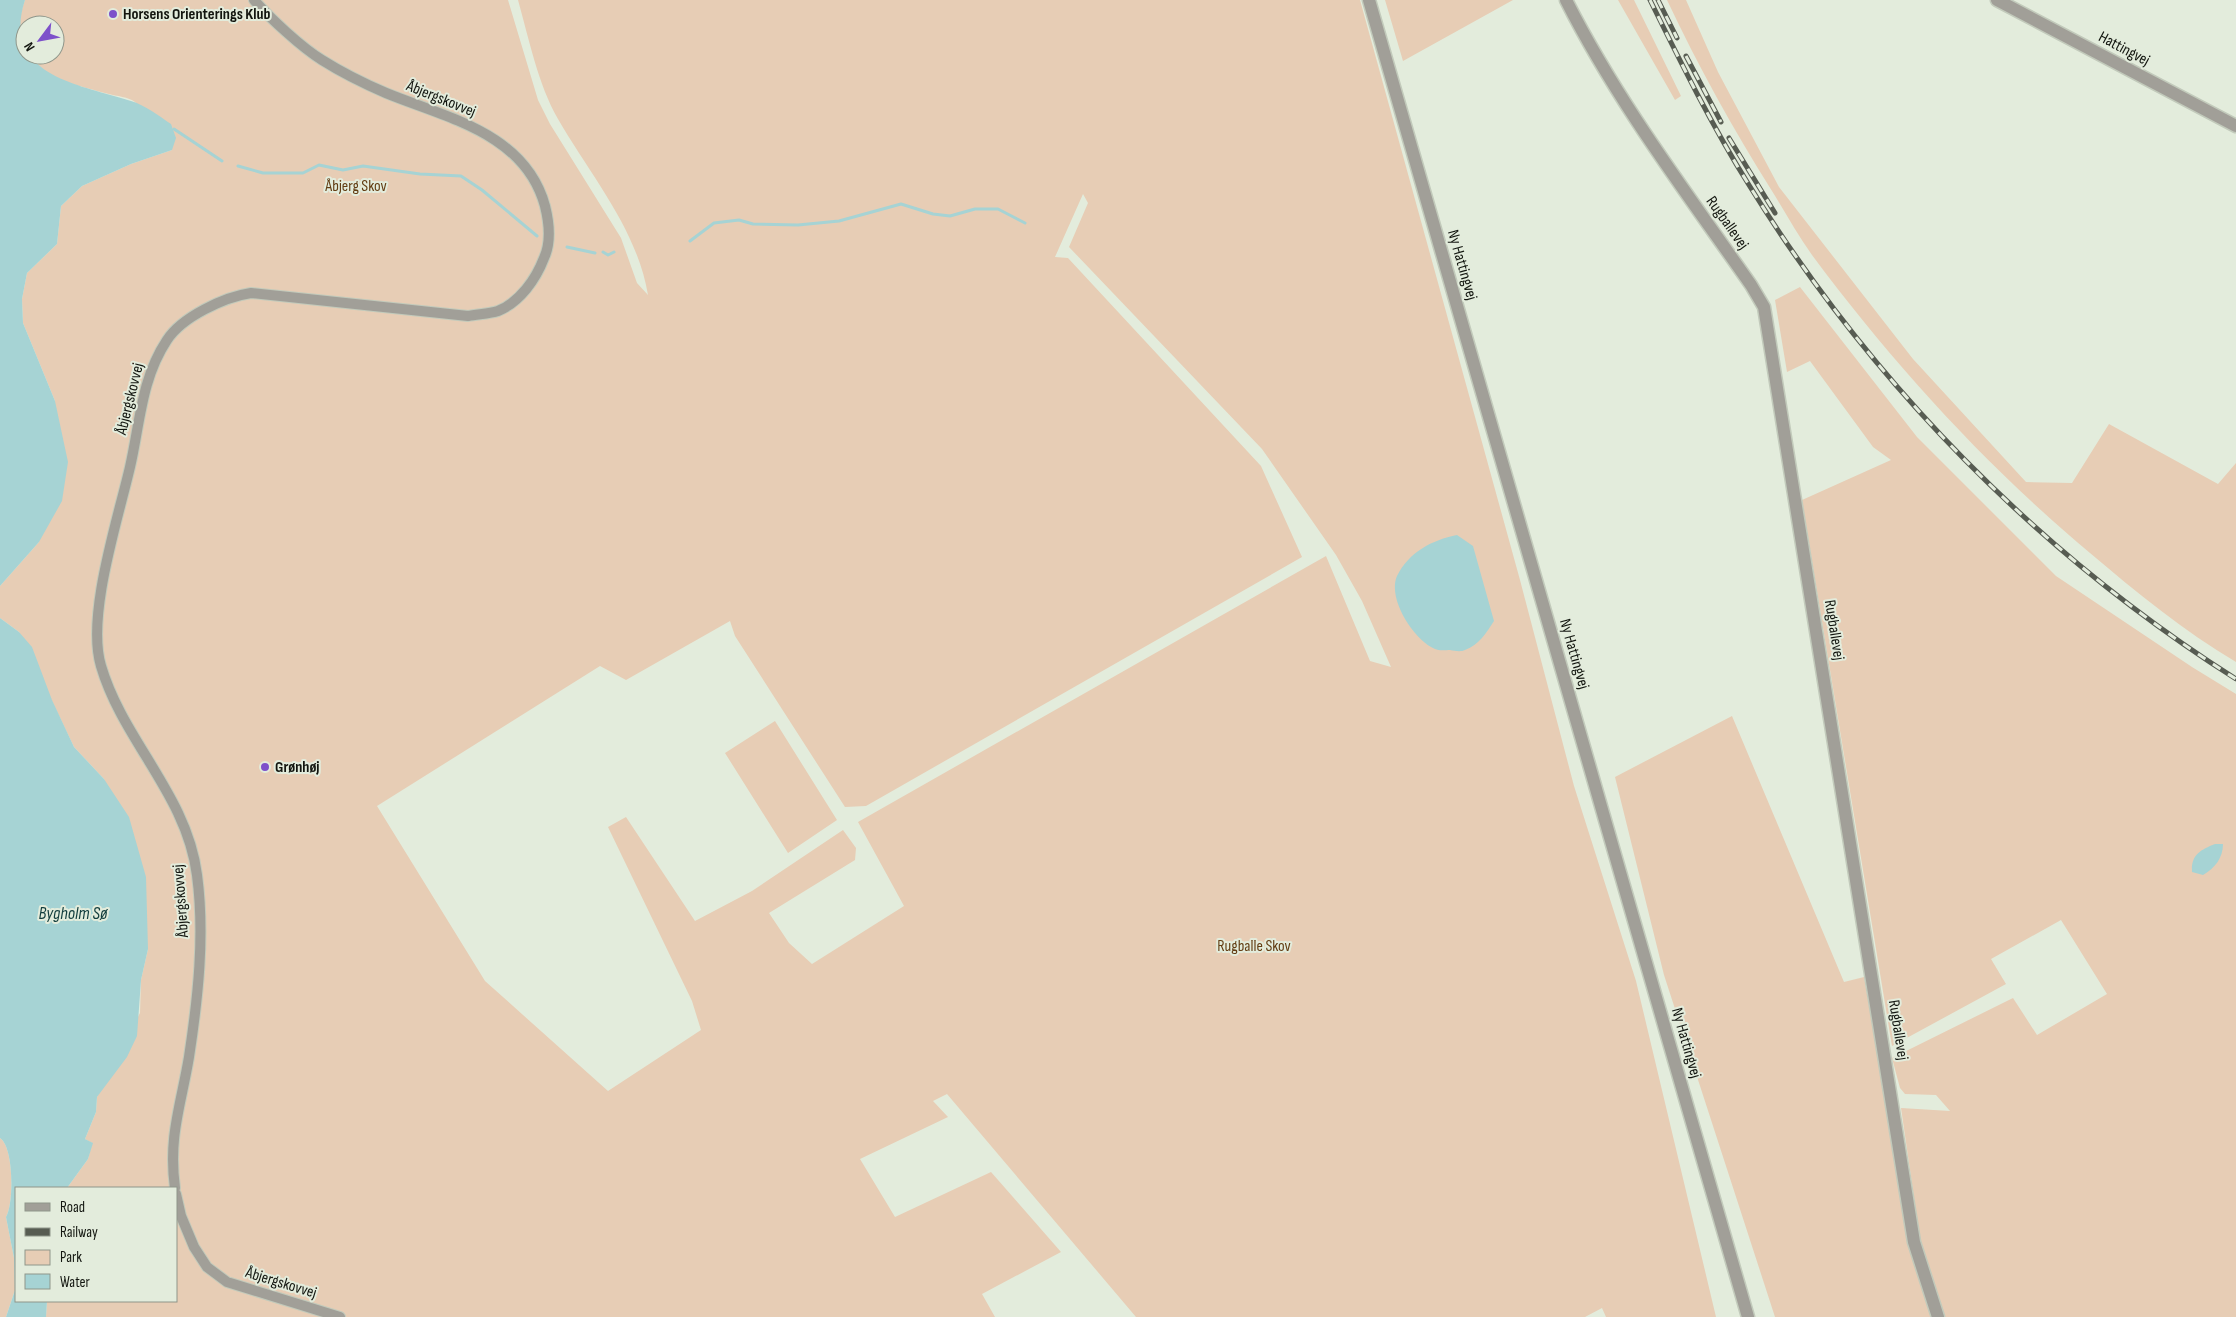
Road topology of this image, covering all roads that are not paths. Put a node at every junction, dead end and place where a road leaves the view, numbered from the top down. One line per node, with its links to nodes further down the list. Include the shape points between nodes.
1 (254, 0): 6 (street, Åbjergskovvej, via 321,60 384,92 461,120 508,147 528,170 542,197 548,219 547,251 536,277 521,294 498,310 468,316 251,293 210,307 183,324 168,338 153,363 103,584 97,640 101,666 115,699 174,800 186,828 197,874 201,918 197,987 189,1059 175,1118 172,1166)
2 (1369, 0): 9 (street, Ny Hattingvej)
3 (1566, 0): 10 (street, Rugballevej, via 1649,140 1764,308 1914,1242)
4 (1997, 0): 5 (street, Hattingvej)
5 (2236, 126)
6 (175, 1187)
7 (178, 1203): 8 (street, Åbjergskovvej, via 194,1247 206,1267 227,1282)
8 (340, 1317)
9 (1748, 1317)
10 (1938, 1317)

